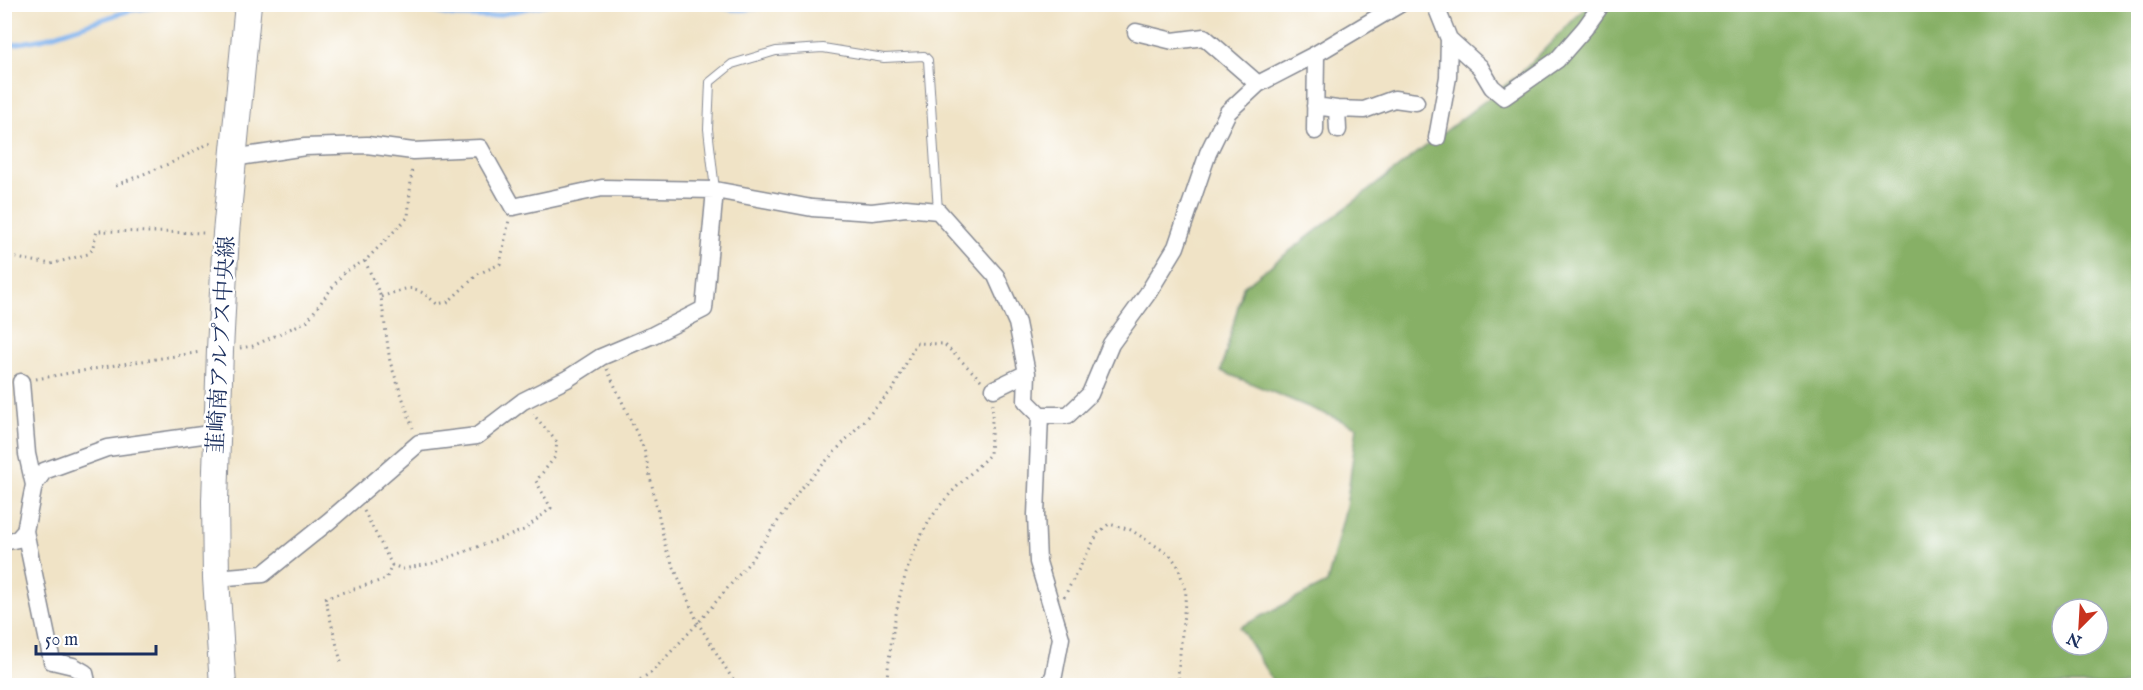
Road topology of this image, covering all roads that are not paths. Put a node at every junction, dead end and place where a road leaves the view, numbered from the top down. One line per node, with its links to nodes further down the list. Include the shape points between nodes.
1 (248, 4): 15 (main road, 韮崎南アルプス中央線)
2 (1400, 4): 7 (street)
3 (1435, 4): 6 (street)
4 (1602, 4): 6 (street, via 1557,60 1504,97 1492,87 1480,67)
5 (1136, 32): 8 (street, via 1173,41 1204,37)
6 (1449, 39): 14 (street, via 1448,77)
7 (1316, 54): 8 (street); 10 (street)
8 (1258, 84): 21 (street, via 1228,112 1208,153 1176,247 1111,344 1090,394 1068,415)
9 (1416, 102): 11 (street, via 1394,99 1364,110)
10 (1315, 105): 11 (street); 13 (street)
11 (1337, 109): 12 (street)
12 (1338, 130)
13 (1315, 131)
14 (1437, 138)
15 (234, 149): 16 (street, via 367,145 413,151 480,148 513,207 602,188); 22 (main road, 韮崎南アルプス中央線)
16 (715, 190): 17 (street, via 812,208); 17 (lane, via 708,129 710,82 732,64 776,51 823,48 884,58 924,56 928,60); 26 (street, via 704,309 601,357 523,401 477,436 419,443 263,574)
17 (938, 211): 18 (street, via 996,276 1017,323)
18 (1027, 373): 20 (street); 21 (street, via 1026,400)
19 (21, 382): 23 (street, via 27,454)
20 (994, 389)
21 (1040, 415): 29 (street, via 1038,562 1061,638)
22 (217, 433): 23 (street, via 107,448 44,471); 26 (main road, 韮崎南アルプス中央線)
23 (34, 485): 24 (street)
24 (26, 531): 25 (street); 27 (street, via 52,661 85,673)
25 (4, 542)
26 (216, 578): 28 (main road, 韮崎南アルプス中央線)
27 (88, 686)
28 (223, 686)
29 (1049, 686)

